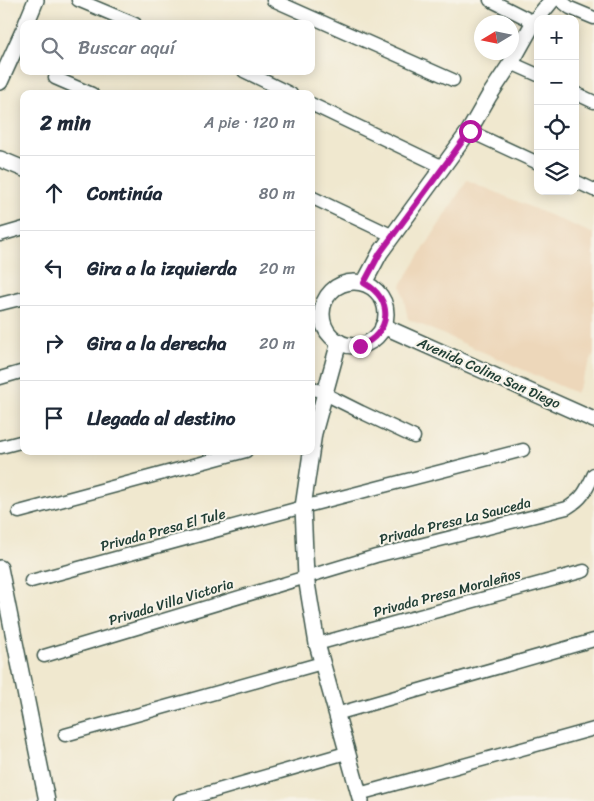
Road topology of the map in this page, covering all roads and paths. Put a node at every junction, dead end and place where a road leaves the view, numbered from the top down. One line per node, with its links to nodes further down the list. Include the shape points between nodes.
1 (36, 0): 9 (street)
2 (78, 0): 10 (street)
3 (273, 0): 18 (street)
4 (490, 0): 11 (street)
5 (552, 0): 7 (street)
6 (560, 0): 8 (street)
7 (540, 15)
8 (594, 18)
9 (28, 20)
10 (125, 20)
11 (534, 22): 14 (street)
12 (20, 35): 13 (street)
13 (5, 58): 19 (street)
14 (511, 63): 15 (street); 25 (street)
15 (534, 73)
16 (252, 75): 21 (street)
17 (55, 78): 20 (street)
18 (453, 80)
19 (0, 82)
20 (83, 90)
21 (283, 90)
22 (579, 95): 23 (street)
23 (594, 102)
24 (315, 106): 29 (street)
25 (470, 131): 27 (street); 29 (street)
26 (0, 160): 28 (street)
27 (534, 162)
28 (20, 168)
29 (443, 168): 35 (street)
30 (579, 183): 31 (street)
31 (594, 190)
32 (315, 199): 35 (street)
33 (20, 229): 34 (street)
34 (0, 235)
35 (392, 236): 36 (street)
36 (364, 283): 38 (street, via 340,285); 40 (street, via 373,288 382,301 386,316)
37 (20, 299): 39 (street)
38 (318, 299): 41 (street, via 324,325)
39 (0, 304)
40 (384, 326): 41 (street, via 374,338 360,346); 46 (street, Avenida Colina San Diego)
41 (339, 342): 44 (street)
42 (20, 372): 43 (street)
43 (0, 378)
44 (318, 390): 45 (street); 47 (street)
45 (315, 416)
46 (594, 420)
47 (414, 437)
48 (20, 442): 49 (street)
49 (1, 447)
50 (522, 450): 54 (street, Privada Presa El Tule)
51 (231, 455): 55 (street)
52 (310, 455): 54 (street)
53 (594, 474): 58 (street, Privada Presa La Sauceda, via 579,501 567,508)
54 (303, 507): 58 (street); 59 (street, Privada Presa El Tule)
55 (19, 512)
56 (0, 568): 69 (street)
57 (584, 571): 61 (street, Privada Presa Moraleños)
58 (306, 577): 61 (street); 62 (street, Privada Villa Victoria)
59 (31, 581)
60 (594, 640): 64 (street)
61 (318, 644): 63 (street)
62 (44, 656)
63 (322, 663): 64 (street); 66 (street)
64 (336, 714): 67 (street)
65 (594, 729): 68 (street)
66 (65, 735)
67 (346, 753): 68 (street); 70 (street)
68 (360, 797)
69 (47, 801)
70 (180, 801)

